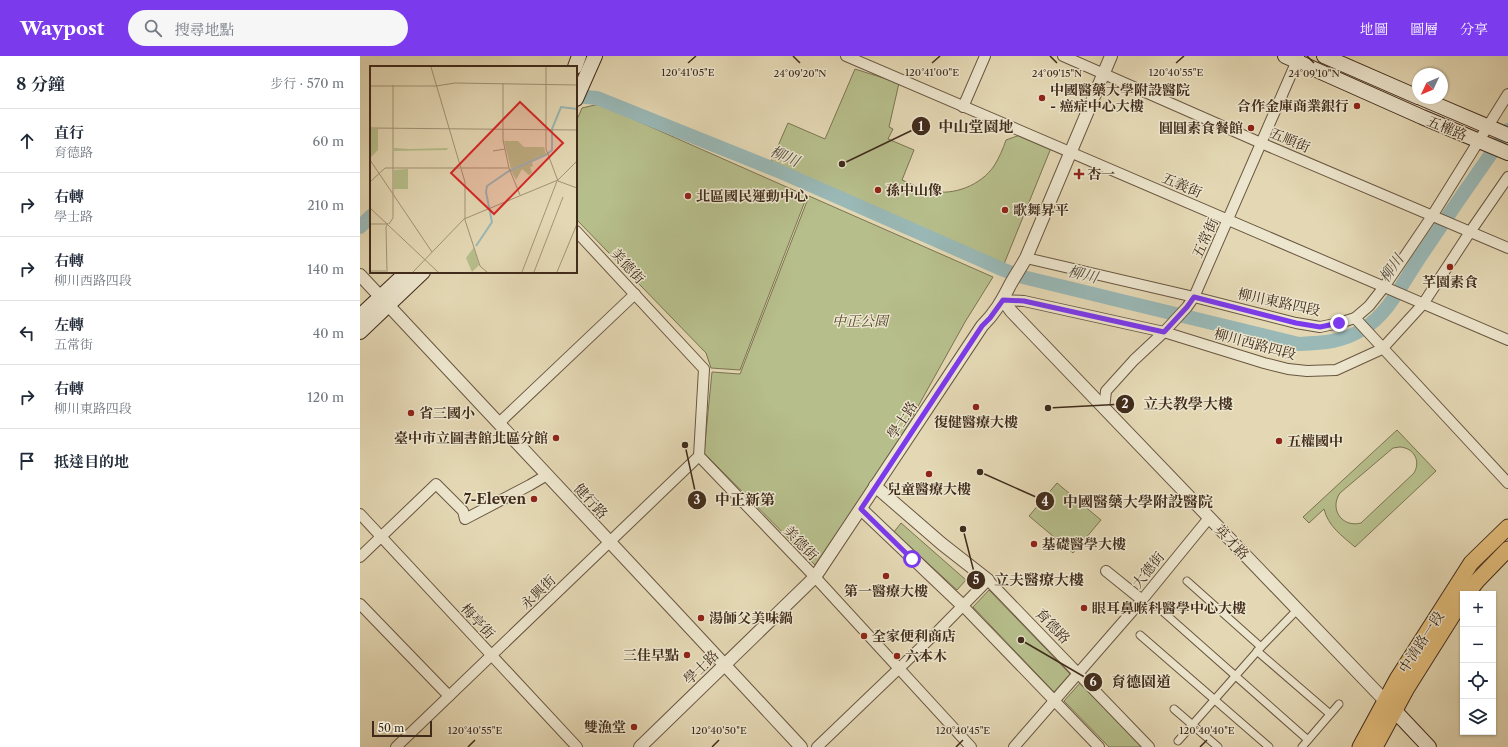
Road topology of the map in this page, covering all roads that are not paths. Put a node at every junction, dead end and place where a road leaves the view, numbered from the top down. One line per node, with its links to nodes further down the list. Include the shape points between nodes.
1 (579, 56): 10 (main road)
2 (595, 56): 12 (main road)
3 (846, 56): 8 (street, 五義街)
4 (985, 56): 16 (street)
5 (1063, 56): 11 (street, 五順街)
6 (1111, 56): 11 (street, 學士路)
7 (1324, 56): 13 (main road, 五權路)
8 (857, 58): 16 (street, 五義街)
9 (1294, 58): 19 (main road, 五權路); 20 (street, 五常街)
10 (574, 66)
11 (1104, 74): 20 (street, 五順街); 21 (street, 學士路)
12 (578, 94)
13 (1412, 94)
14 (1508, 94): 17 (street, 柳川東路四段)
15 (1436, 104): 17 (main road, 五權路)
16 (964, 107): 21 (street, 五義街)
17 (1488, 126): 18 (main road, 五權路); 19 (street, 柳川東路四段)
18 (1508, 135)
19 (1478, 140): 22 (main road, 五權路); 24 (street, 柳川東路四段)
20 (1260, 143): 24 (street, 五順街); 25 (street, 五常街)
21 (1070, 152): 25 (street, 五義街); 29 (street, 學士路)
22 (1508, 153)
23 (1508, 178): 26 (street, 柳川西路四段)
24 (1436, 218): 26 (street, 五順街); 33 (street, 柳川東路四段)
25 (1228, 221): 33 (street, 五義街); 35 (street, 五常街)
26 (1466, 230): 28 (street, 五順街); 38 (street, 柳川西路四段)
27 (577, 232): 34 (street, 美德街)
28 (1508, 248)
29 (1023, 263): 35 (street, 柳川東路四段); 36 (street, 學士路)
30 (406, 273): 37 (main road)
31 (422, 273): 37 (main road)
32 (360, 275): 37 (street, 健行路)
33 (1388, 289): 38 (street, 五義街); 40 (street, 柳川東路四段)
34 (635, 294): 46 (street); 47 (street, 美德街, via 704,369)
35 (1194, 297): 40 (street, 柳川東路四段, via 1320,327); 41 (street, 五常街)
36 (1003, 300): 41 (street, 柳川西路四段, via 1024,301); 45 (street, 英才路); 50 (street, 學士路, via 982,326)
37 (384, 301): 39 (main road); 42 (main road); 46 (street, 健行路)
38 (1421, 303): 43 (street, 五義街); 44 (street, 柳川西路四段)
39 (360, 316)
40 (1354, 318): 44 (street)
41 (1166, 329): 44 (street, 柳川西路四段, via 1264,363 1307,371 1336,370); 45 (street, 五常街, via 1106,391)
42 (360, 332)
43 (1508, 340)
44 (1382, 349): 49 (street)
45 (1104, 409): 53 (street, 英才路)
46 (499, 423): 48 (street, 健行路)
47 (699, 456): 56 (street, 永興街); 60 (street, 美德街)
48 (547, 475): 55 (street, via 465,519 463,511 436,484); 56 (street, 健行路)
49 (1508, 483)
50 (876, 486): 51 (street, 學士路); 61 (street, 育德路)
51 (861, 509): 60 (street, 學士路); 67 (street)
52 (360, 514): 55 (street, 梅亭街)
53 (1209, 518): 64 (street, 大德街); 69 (street, 英才路)
54 (1508, 527): 81 (main road, 中清路一段, via 1471,563 1397,679)
55 (381, 536): 58 (street); 72 (street, 梅亭街)
56 (610, 542): 72 (street, 永興街); 73 (street, 健行路)
57 (1508, 549): 63 (main road)
58 (360, 557)
59 (1106, 571): 64 (street)
60 (815, 577): 73 (street, 學士路); 74 (street, 美德街)
61 (988, 580): 67 (street); 75 (street, 育德路)
62 (1186, 581): 71 (street)
63 (1469, 591)
64 (1142, 600): 75 (street, 大德街)
65 (360, 604): 77 (street)
66 (1460, 604): 81 (main road, 中清路一段, via 1407,688)
67 (963, 606): 74 (street); 79 (street)
68 (1161, 610): 76 (street)
69 (1297, 610): 71 (street); 81 (street, 英才路)
70 (1140, 635): 78 (street)
71 (1259, 649): 76 (street); 83 (street)
72 (491, 656): 77 (street, 永興街); 88 (street, 梅亭街)
73 (725, 665): 89 (street, 學士路); 90 (street, 健行路)
74 (898, 668): 91 (street); 92 (street, 美德街)
75 (1078, 674): 79 (street, 大德街); 95 (street, 育德路)
76 (1236, 675): 78 (street); 85 (street)
77 (449, 696): 87 (street, 永興街)
78 (1214, 699): 84 (street); 97 (street)
79 (1055, 701): 93 (street, 大德街); 94 (street)
80 (1339, 704): 83 (street)
81 (1390, 706): 99 (main road, 中清路一段); 100 (main road, 中清路一段); 101 (main road, 英才路)
82 (1174, 709): 84 (street)
83 (1330, 714): 85 (street)
84 (1192, 725): 86 (street); 96 (street)
85 (1308, 740): 98 (street)
86 (1178, 741)
87 (396, 747)
88 (577, 747)
89 (640, 747)
90 (800, 747)
91 (817, 747)
92 (971, 747)
93 (1014, 747)
94 (1099, 747)
95 (1149, 747)
96 (1218, 747)
97 (1269, 747)
98 (1302, 747)
99 (1360, 747)
100 (1375, 747)
101 (1429, 747)

